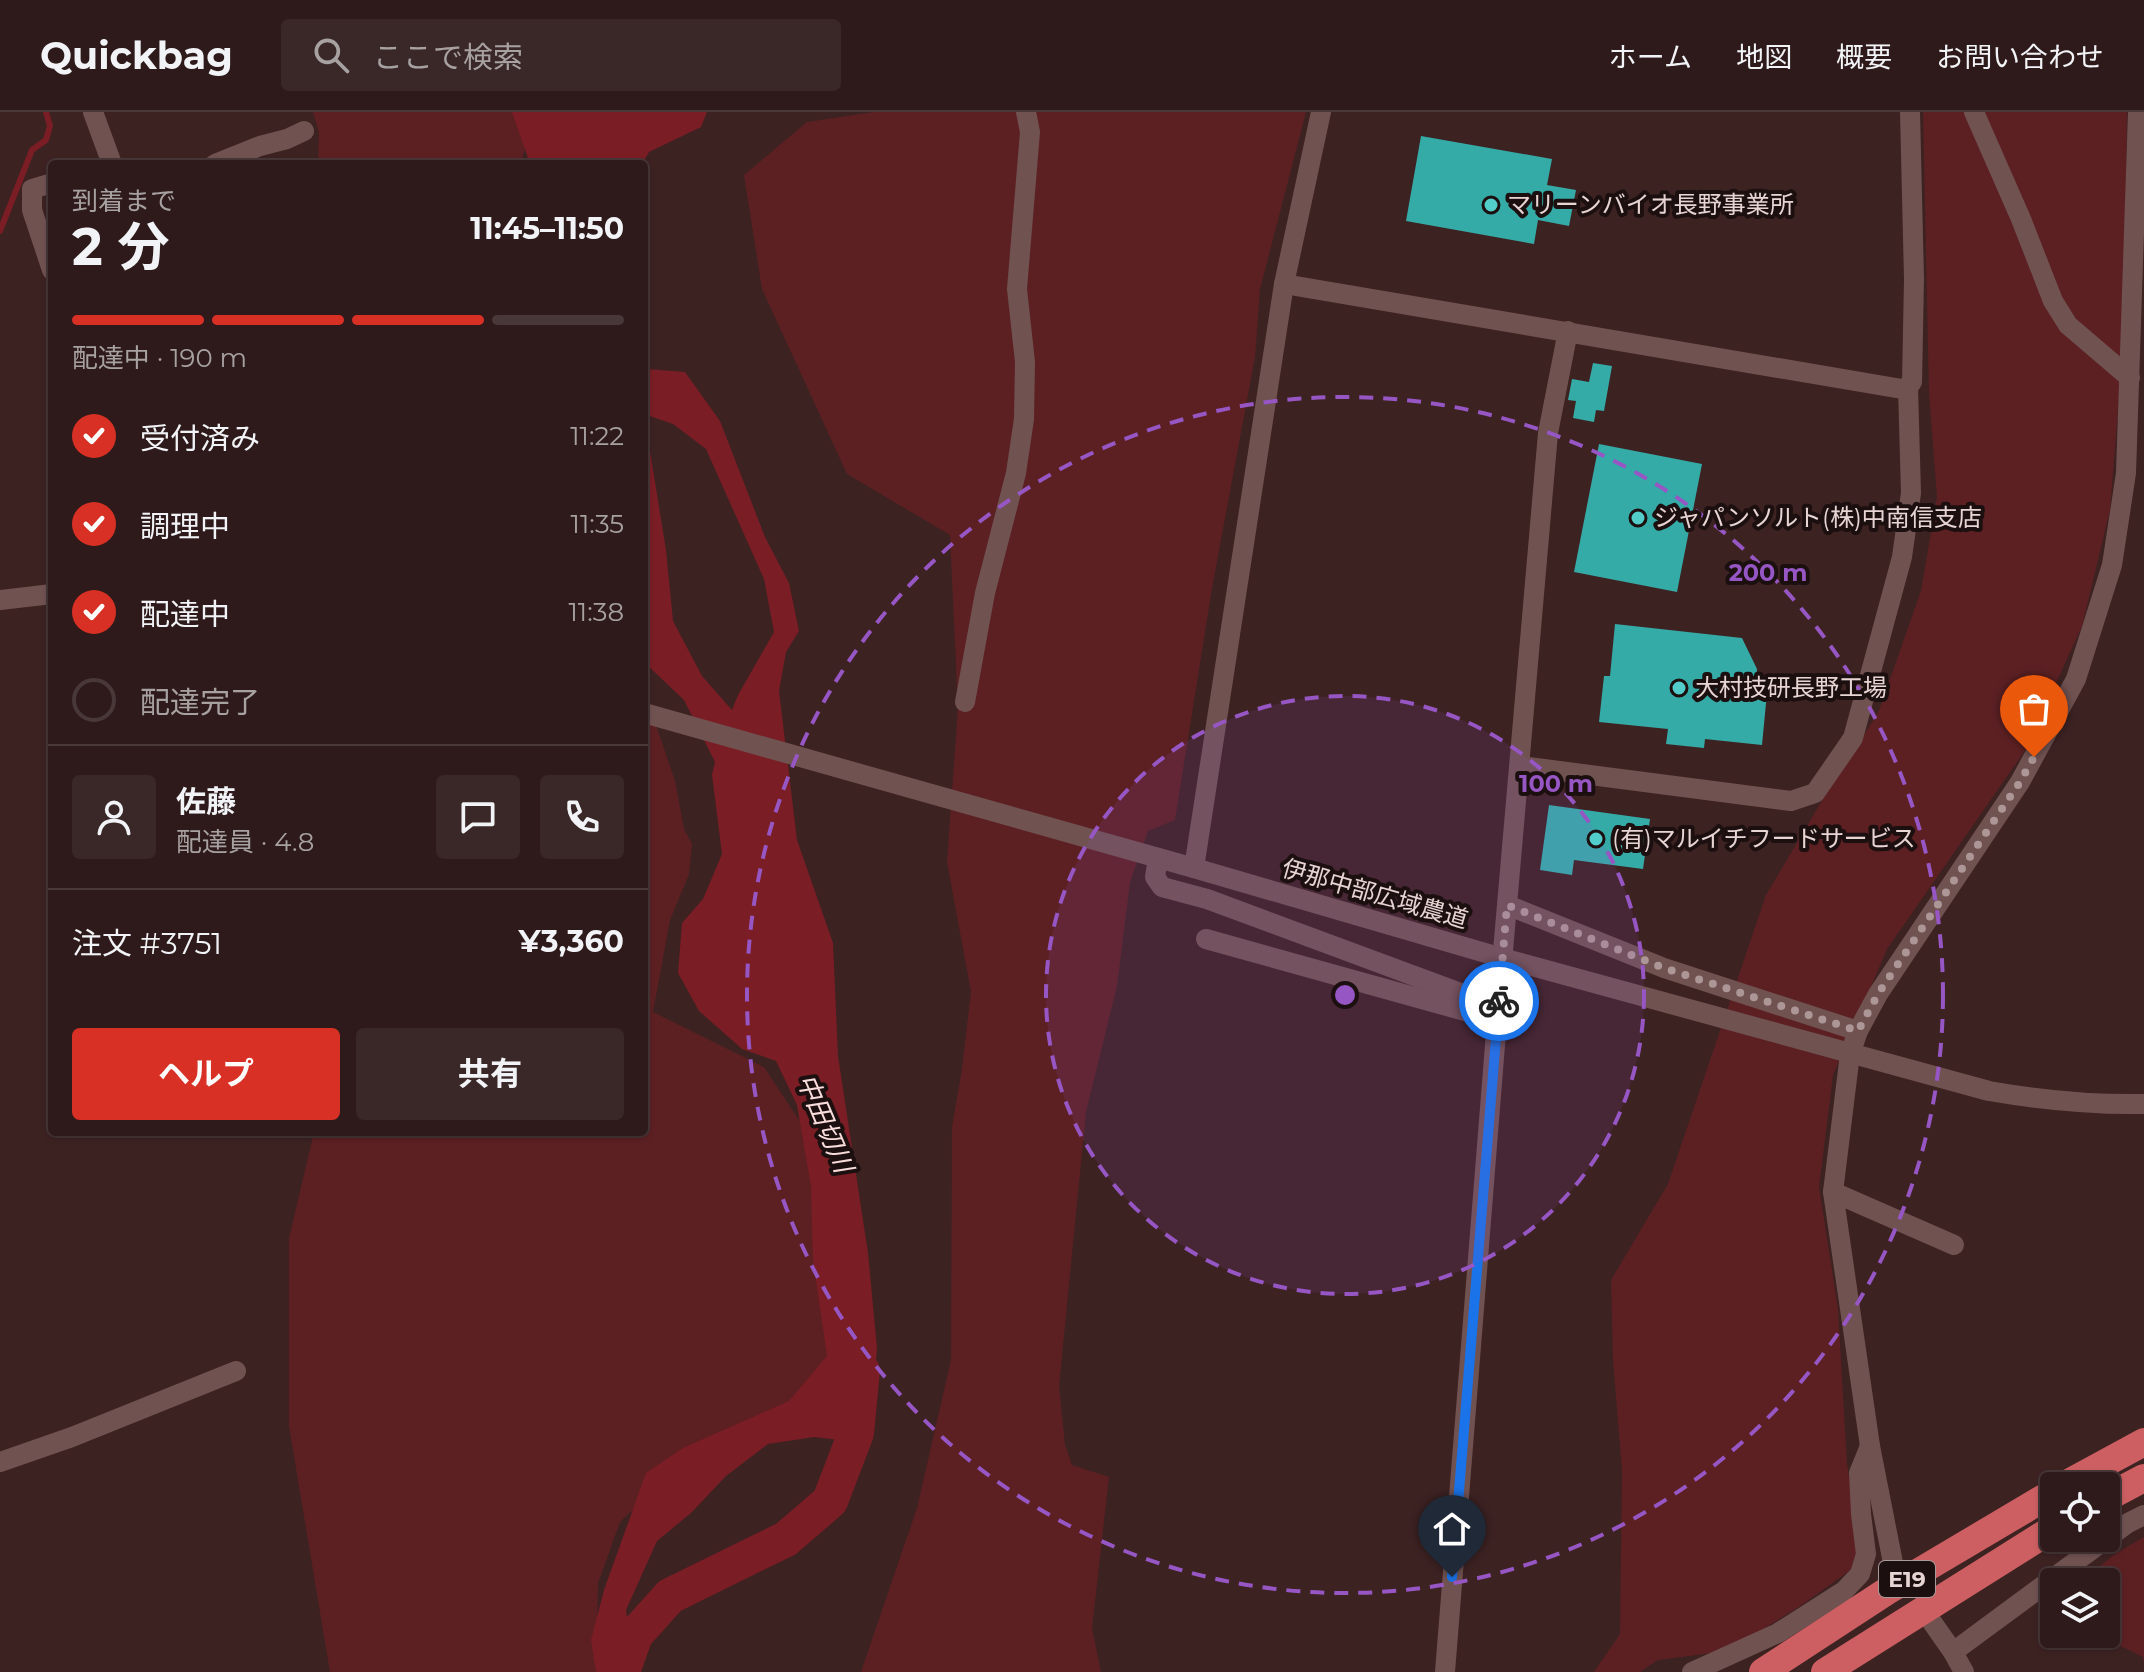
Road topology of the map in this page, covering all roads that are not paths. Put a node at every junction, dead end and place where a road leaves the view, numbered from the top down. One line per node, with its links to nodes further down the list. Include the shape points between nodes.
1 (93, 112): 8 (street)
2 (1026, 112): 18 (street, via 1030,132 1017,289 1025,362 1024,419)
3 (1321, 112): 12 (street)
4 (1910, 112): 15 (street, via 1914,279)
5 (1974, 112): 14 (street, via 2053,301 2068,325)
6 (2138, 112): 14 (street)
7 (304, 131): 9 (street)
8 (111, 160)
9 (225, 160)
10 (48, 184): 11 (street, via 32,189 32,210)
11 (48, 258)
12 (1284, 284): 13 (street); 22 (street)
13 (1568, 331): 15 (street); 20 (street, via 1548,433)
14 (2130, 378): 26 (street, via 2126,473 2112,565 2076,679 2020,782)
15 (1908, 387): 20 (street, via 1911,493 1902,557 1853,738 1815,793 1791,801)
16 (48, 594): 17 (street)
17 (0, 600)
18 (965, 702)
19 (648, 714): 21 (street, 伊那中部広域農道)
20 (1521, 766): 23 (street)
21 (1158, 858): 22 (street, 伊那中部広域農道); 25 (street, via 1155,877 1162,887)
22 (1194, 868): 27 (street, 伊那中部広域農道)
23 (1506, 912): 25 (street); 26 (street)
24 (1206, 939): 25 (street)
25 (1498, 1006): 44 (street)
26 (1858, 1031): 27 (street)
27 (1850, 1054): 28 (street, 伊那中部広域農道, via 2040,1100); 29 (street)
28 (2144, 1104)
29 (1833, 1192): 30 (street); 33 (street)
30 (1954, 1245)
31 (236, 1371): 34 (street)
32 (2144, 1442): 35 (highway)
33 (1870, 1446): 41 (street); 45 (street, via 1859,1473 1866,1554 1860,1574 1844,1591 1778,1633)
34 (0, 1462)
35 (2089, 1472)
36 (2144, 1478): 37 (highway)
37 (2120, 1491)
38 (2040, 1500): 46 (highway, E19)
39 (2144, 1515): 43 (street)
40 (2040, 1537): 47 (highway, E19)
41 (1894, 1568)
42 (1932, 1622): 43 (street)
43 (1953, 1652): 48 (street)
44 (1445, 1672)
45 (1692, 1672)
46 (1763, 1672)
47 (1825, 1672)
48 (1964, 1672)

